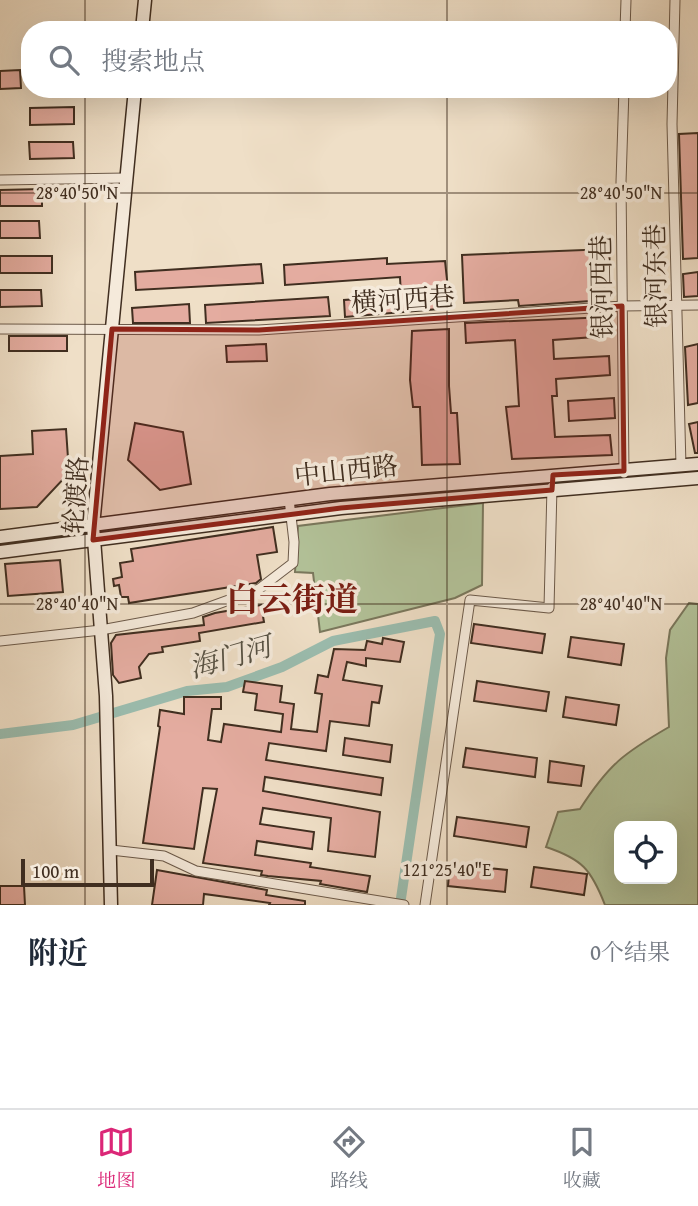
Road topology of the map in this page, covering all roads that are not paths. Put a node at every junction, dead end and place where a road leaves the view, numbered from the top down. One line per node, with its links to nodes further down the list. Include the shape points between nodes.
1 (145, 0): 4 (main road)
2 (626, 0): 5 (street)
3 (675, 0): 6 (street, 银河东巷)
4 (143, 21)
5 (625, 21)
6 (674, 21)
7 (134, 98): 10 (main road, 轮渡路)
8 (624, 98): 13 (street, 银河西巷)
9 (673, 98): 14 (street, 银河东巷)
10 (127, 178): 11 (street); 16 (main road, 轮渡路)
11 (0, 180)
12 (698, 305): 14 (street, 横河西巷)
13 (622, 306): 14 (street, 横河西巷); 16 (street, 横河西巷, via 259,330); 19 (street, 银河西巷)
14 (677, 306): 18 (street, 银河东巷)
15 (0, 329): 16 (street, 横河西巷)
16 (111, 329): 26 (main road, 轮渡路)
17 (698, 464): 18 (main road, 中山西路)
18 (681, 467): 19 (main road, 中山西路)
19 (624, 471): 20 (main road, 中山西路); 22 (street, 银河西巷)
20 (553, 475): 23 (street); 24 (main road, 中山西路)
21 (698, 478): 22 (main road, 中山西路)
22 (624, 485): 23 (main road, 中山西路)
23 (552, 489): 25 (main road, 中山西路); 35 (street, via 549,608 470,600)
24 (289, 499): 25 (street); 26 (main road, 中山西路)
25 (291, 514): 28 (main road, 中山西路); 30 (street, via 293,563 259,589 193,613)
26 (93, 526): 27 (main road, 中山西路); 28 (main road, 轮渡路)
27 (0, 537)
28 (93, 540): 29 (main road, 中山西路); 30 (main road, 轮渡路)
29 (0, 552)
30 (101, 630): 31 (street); 32 (main road, 轮渡路)
31 (0, 641)
32 (111, 850): 33 (main road, 轮渡路); 34 (street, via 164,856 196,871)
33 (111, 905)
34 (404, 905)
35 (425, 905)

